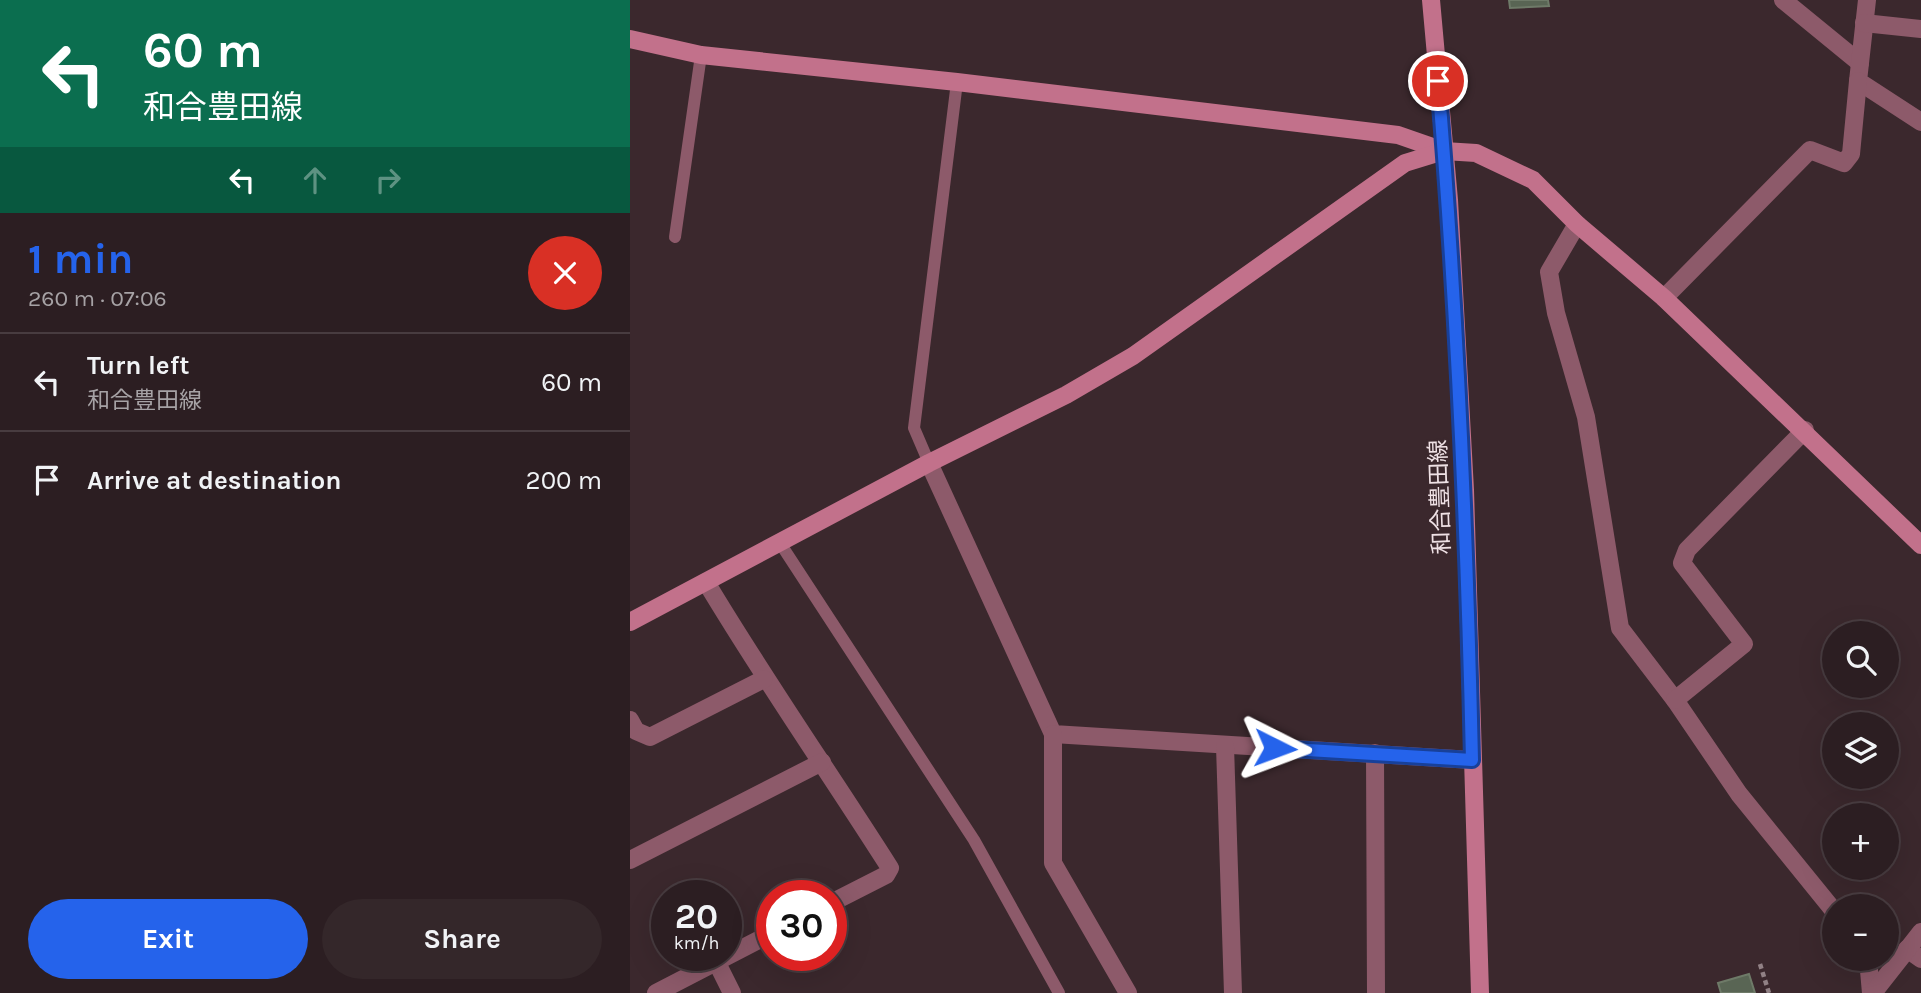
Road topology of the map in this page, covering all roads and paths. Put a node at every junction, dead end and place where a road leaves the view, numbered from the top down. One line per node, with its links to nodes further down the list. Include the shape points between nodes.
1 (1432, 0): 12 (street, 和合豊田線)
2 (1783, 0): 8 (street)
3 (1867, 0): 4 (street)
4 (1864, 23): 5 (street); 8 (street)
5 (1921, 29)
6 (630, 39): 7 (street)
7 (701, 55): 10 (street); 14 (lane)
8 (1860, 63): 9 (street)
9 (1858, 81): 11 (street); 15 (street, via 1851,154 1844,163 1810,150)
10 (957, 82): 12 (street, via 1398,135); 17 (lane, via 915,428)
11 (1921, 122)
12 (1444, 151): 13 (street, via 1476,153 1534,180); 17 (street, via 1405,163 1133,356); 28 (street, 和合豊田線, via 1465,490)
13 (1577, 224): 15 (street); 23 (street, via 1549,272 1586,417 1620,628)
14 (675, 237)
15 (1664, 298): 16 (street)
16 (1805, 430): 19 (street); 23 (street, via 1687,550 1682,563 1744,643)
17 (929, 463): 18 (street); 25 (street)
18 (780, 543): 20 (street); 41 (lane, via 974,840)
19 (1921, 545)
20 (706, 582): 21 (street); 22 (street)
21 (630, 622)
22 (764, 679): 24 (street, via 650,737 636,731); 29 (street)
23 (1675, 700): 32 (street, via 1739,794)
24 (630, 720)
25 (1053, 734): 26 (street); 42 (street, via 1054,863)
26 (1225, 746): 27 (street); 43 (street)
27 (1375, 753): 28 (street); 44 (street)
28 (1472, 760): 45 (street, 和合豊田線)
29 (822, 762): 30 (street); 31 (street, via 890,868 886,875)
30 (630, 860)
31 (847, 895)
32 (1822, 896)
33 (1921, 932): 34 (street)
34 (1914, 954): 47 (street)
35 (1760, 964): 46 (path)
36 (697, 971): 39 (street)
37 (721, 971): 40 (street)
38 (1869, 971): 47 (street)
39 (656, 993)
40 (732, 993)
41 (1059, 993)
42 (1129, 993)
43 (1233, 993)
44 (1376, 993)
45 (1480, 993)
46 (1769, 993)
47 (1872, 993)

